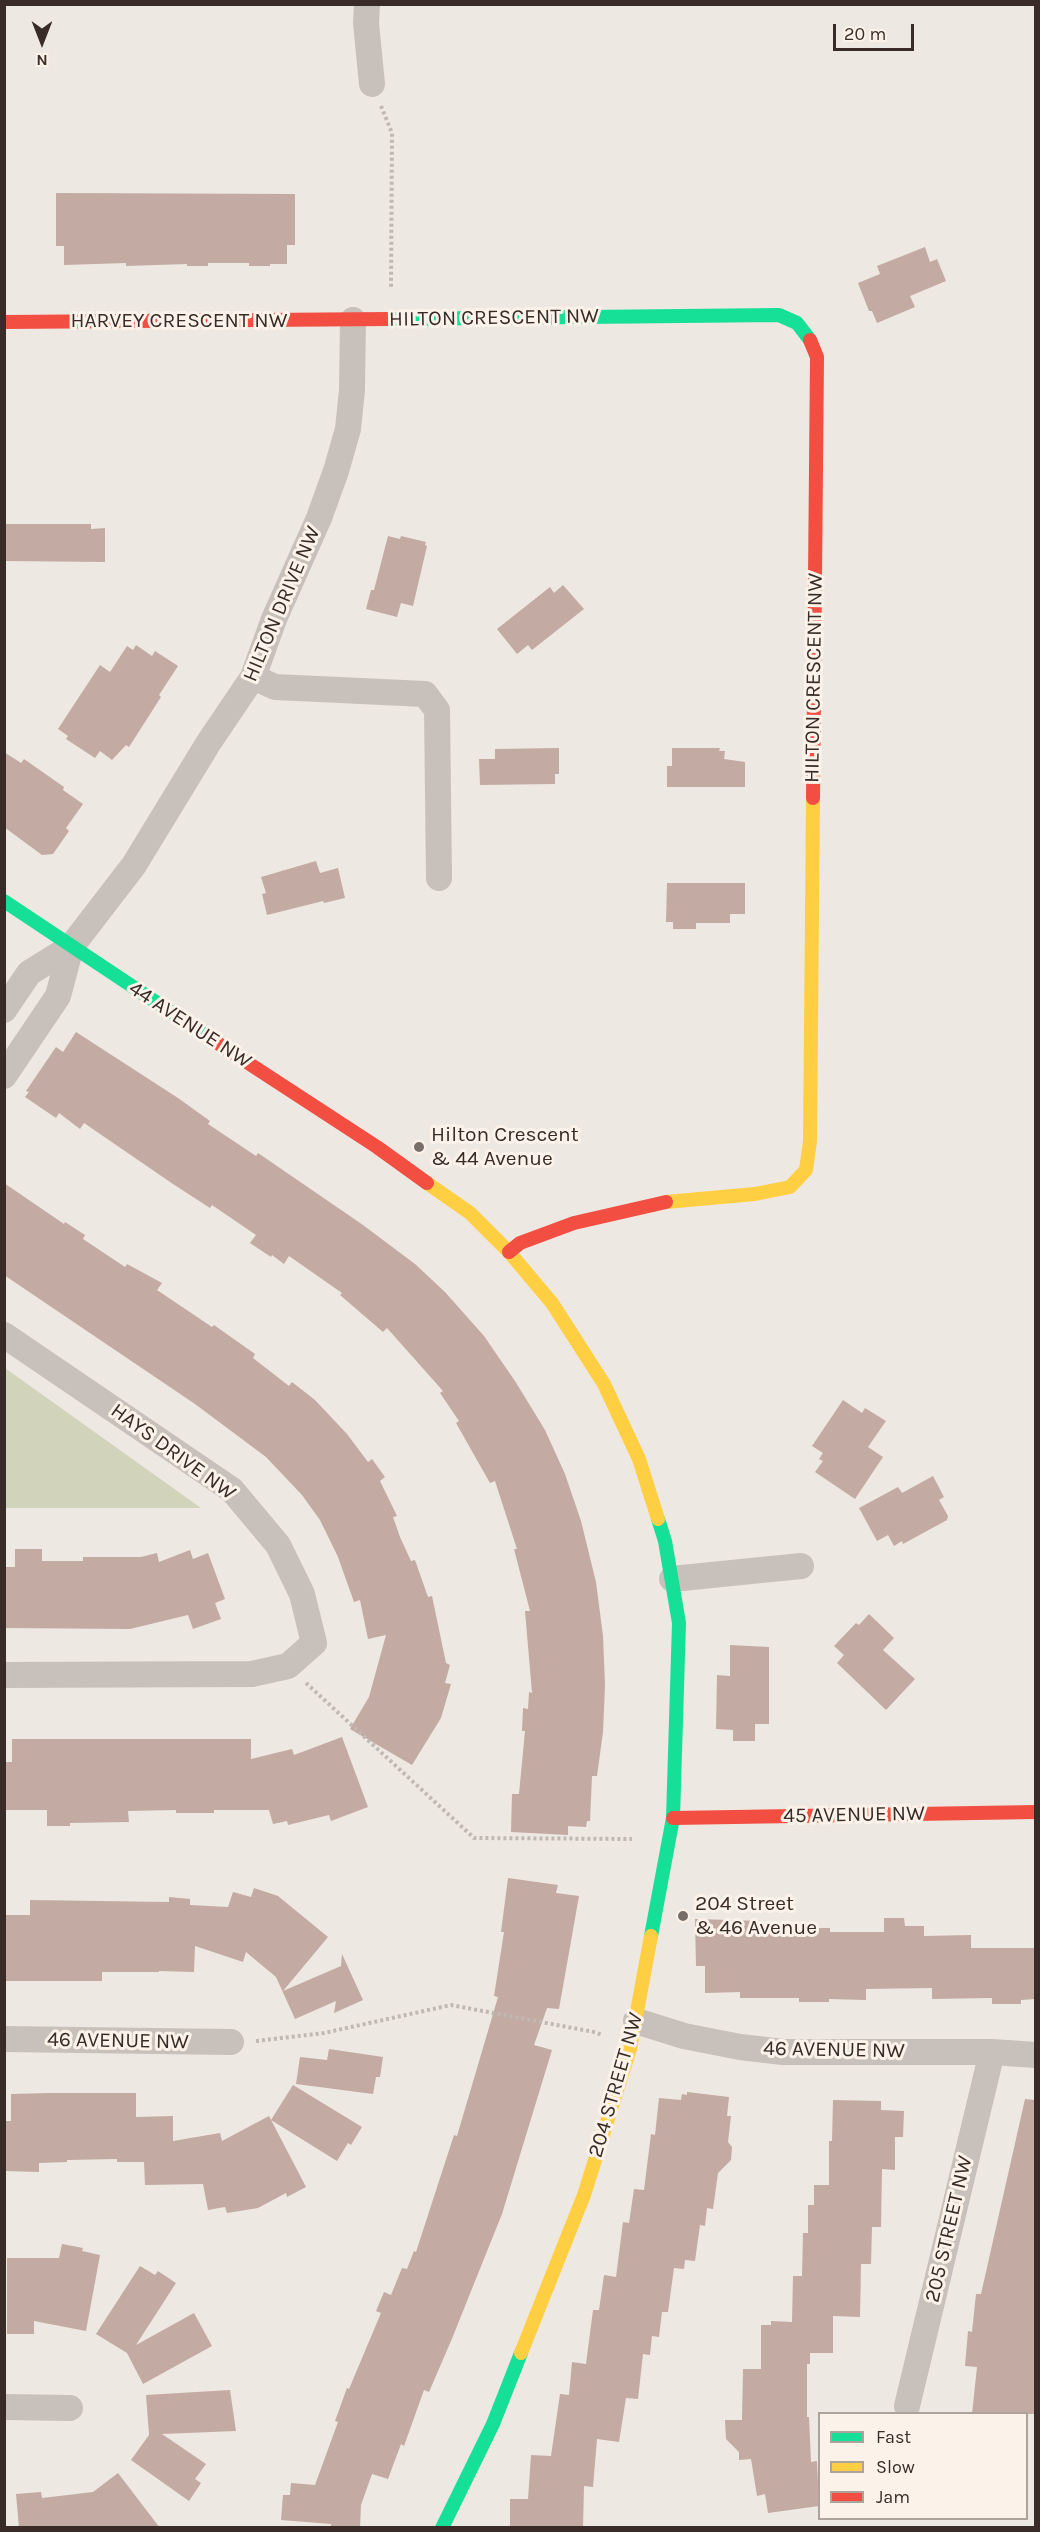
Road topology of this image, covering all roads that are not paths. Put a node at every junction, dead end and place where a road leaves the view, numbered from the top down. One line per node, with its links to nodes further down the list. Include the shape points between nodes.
1 (367, 4): 2 (street)
2 (372, 84)
3 (353, 320): 4 (street, HARVEY CRESCENT NW); 5 (street, HILTON DRIVE NW, via 348,429 319,518 274,619); 12 (street, HILTON CRESCENT NW, via 779,315 797,323 817,357 810,1141 806,1170 790,1187 653,1203 574,1223 520,1243)
4 (4, 322)
5 (254, 677): 6 (street, via 275,687 425,694 437,710); 8 (street, HILTON DRIVE NW, via 134,865)
6 (439, 878)
7 (4, 901): 8 (street, 44 AVENUE NW)
8 (71, 947): 9 (street, via 29,973); 10 (street, via 58,996); 11 (street, 44 AVENUE NW)
9 (4, 1010)
10 (4, 1076)
11 (377, 1147): 12 (street, 204 STREET NW, via 470,1213)
12 (509, 1252): 15 (street, 204 STREET NW, via 552,1303 604,1384 639,1459 665,1541)
13 (4, 1335): 16 (street, HAYS DRIVE NW, via 232,1490 278,1545 303,1594 314,1643 288,1666 252,1674)
14 (801, 1566): 15 (street)
15 (672, 1579): 18 (street, 204 STREET NW, via 679,1623)
16 (4, 1675)
17 (1035, 1812): 18 (street, 45 AVENUE NW)
18 (673, 1818): 19 (street, 204 STREET NW)
19 (636, 2021): 22 (street, 46 AVENUE NW, via 684,2036 783,2052); 27 (street, 204 STREET NW, via 584,2195 493,2424)
20 (4, 2039): 21 (street, 46 AVENUE NW)
21 (231, 2042)
22 (992, 2052): 23 (street, 46 AVENUE NW); 24 (street, 205 STREET NW)
23 (1035, 2055)
24 (907, 2406)
25 (4, 2407): 26 (street)
26 (70, 2408)
27 (442, 2528)

